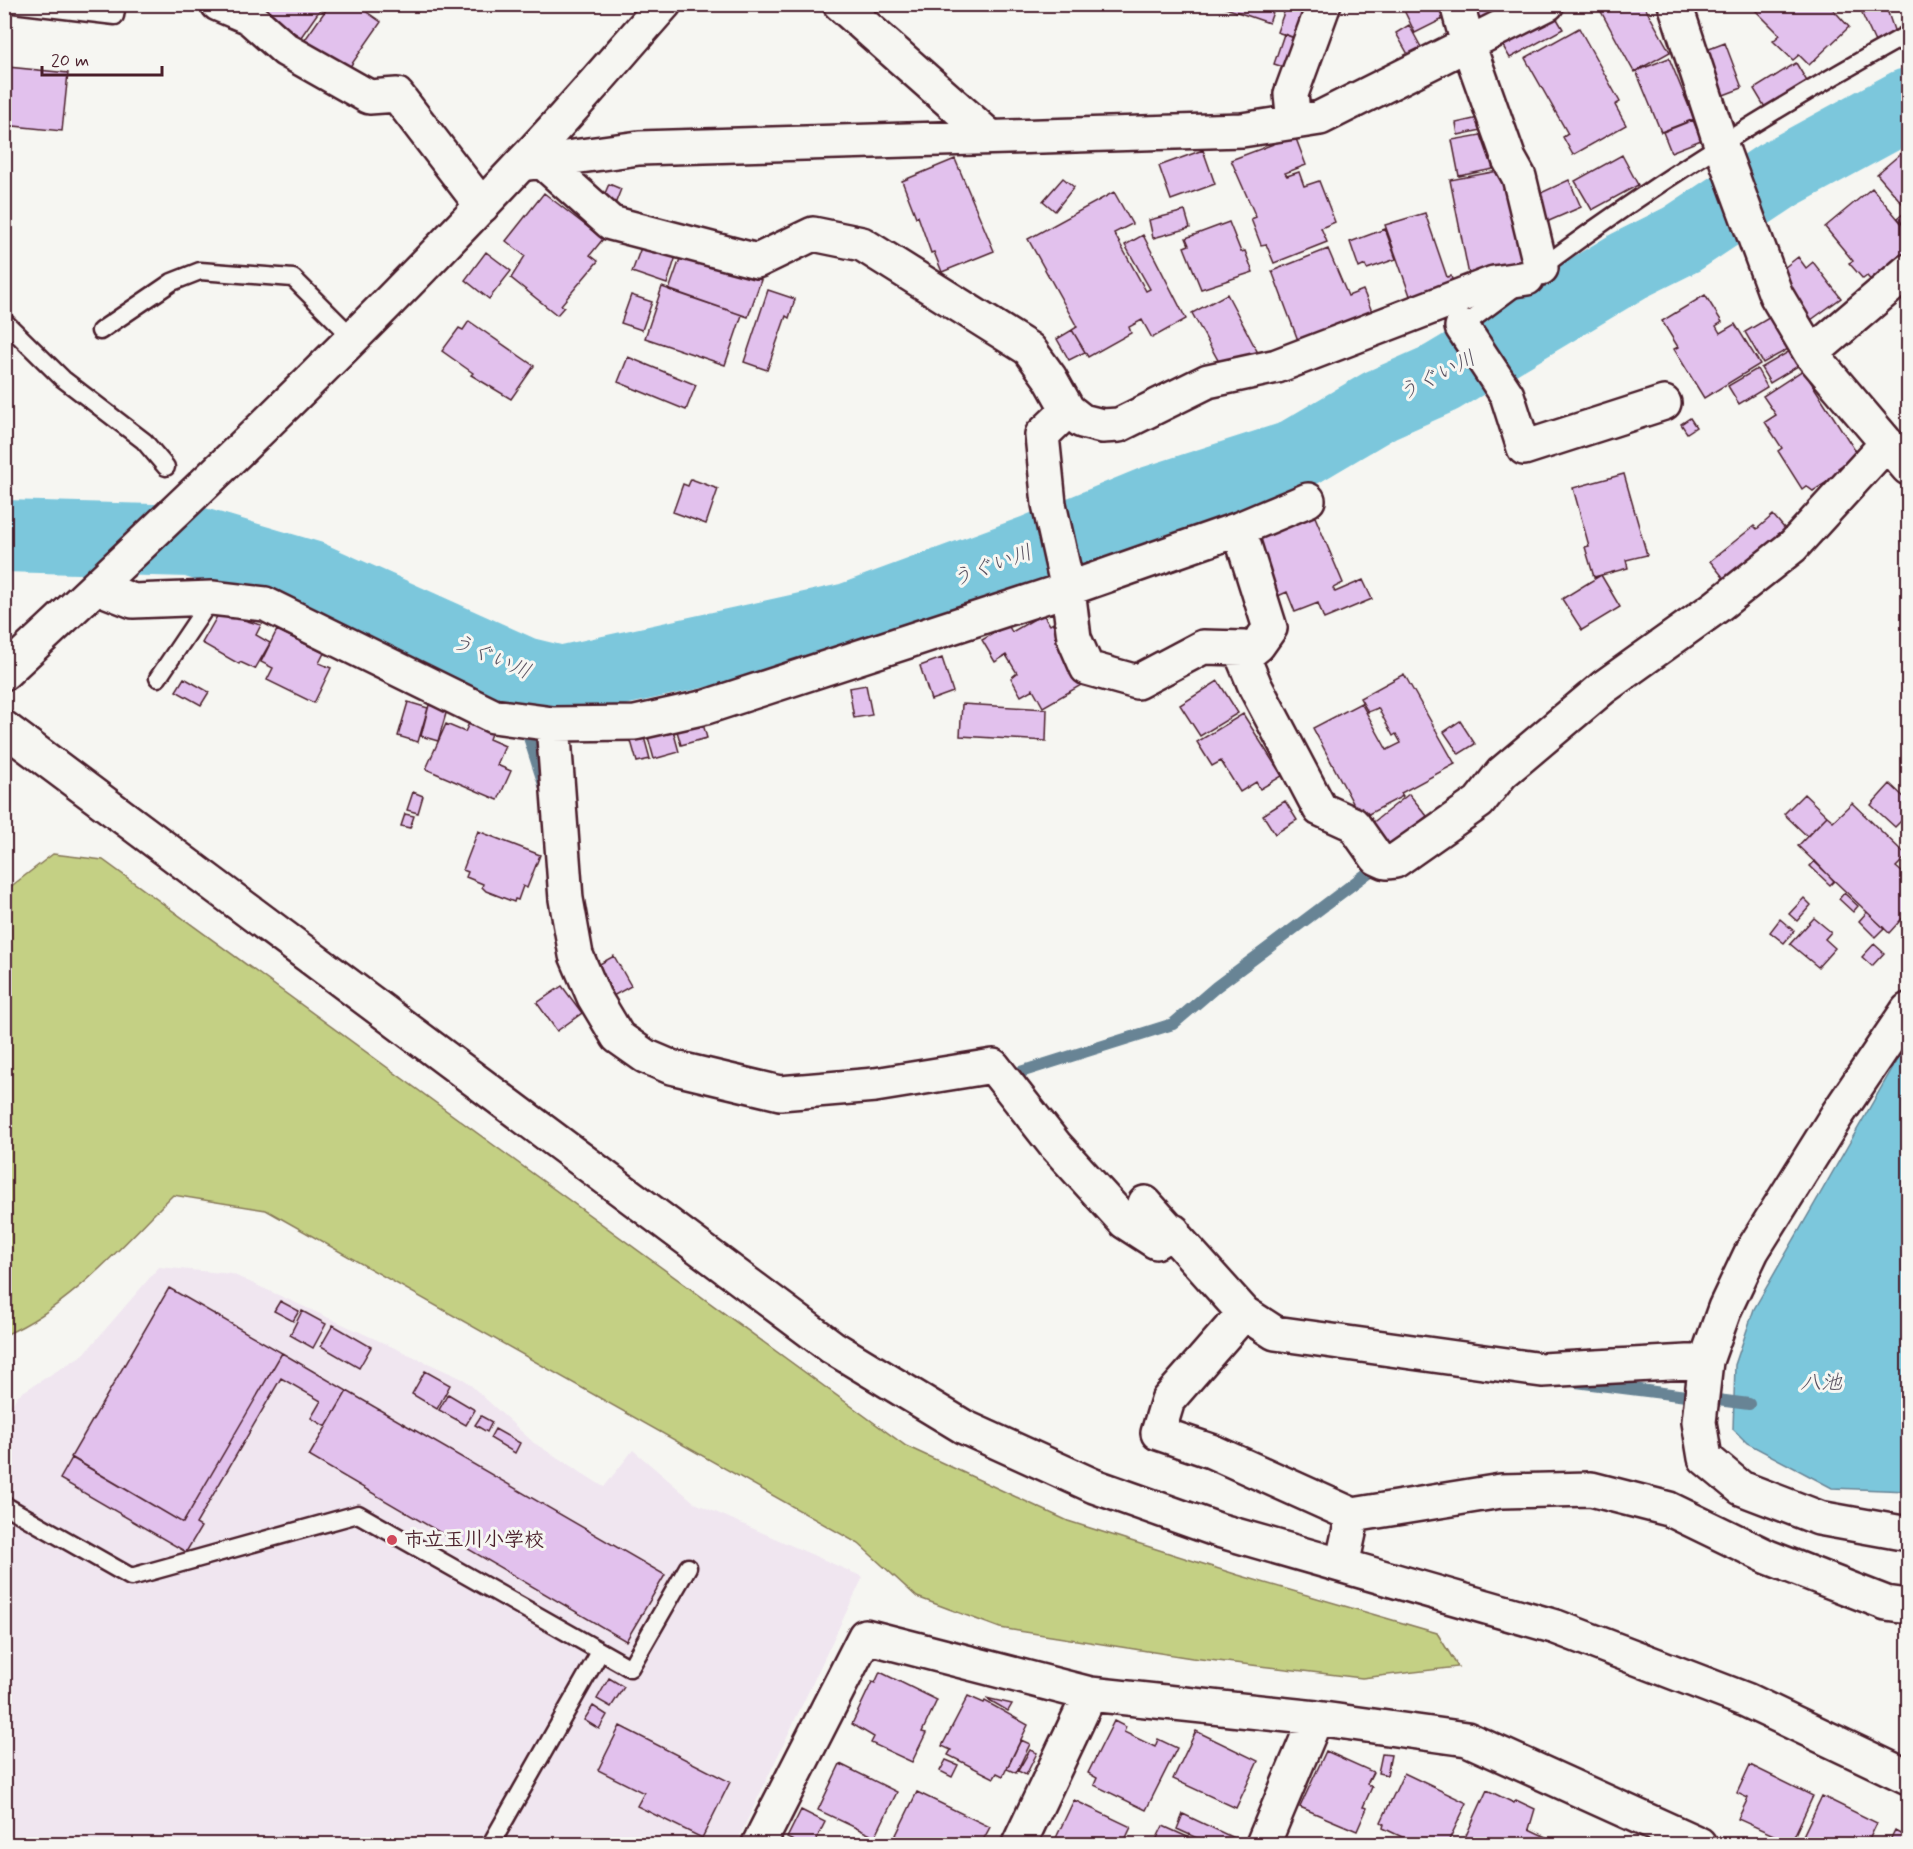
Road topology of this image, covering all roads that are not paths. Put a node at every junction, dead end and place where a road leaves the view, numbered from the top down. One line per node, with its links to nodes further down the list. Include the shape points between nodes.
1 (14, 4): 2 (lane, via 115,16)
2 (117, 4)
3 (218, 4): 16 (street, via 249,17 286,50 369,97 397,95)
4 (664, 4): 15 (street)
5 (840, 4): 13 (street)
6 (1324, 4): 12 (street, via 1291,94)
7 (1457, 4): 11 (street)
8 (1547, 4): 11 (street)
9 (1675, 4): 14 (street)
10 (1908, 34): 14 (lane, via 1810,89)
11 (1468, 44): 12 (street, via 1320,118); 18 (street, via 1519,177)
12 (1294, 122): 13 (street, via 1242,130)
13 (989, 136): 15 (street, via 639,148)
14 (1722, 149): 18 (lane); 23 (street, via 1776,295)
15 (532, 163): 16 (street); 25 (street, via 611,223 757,261 813,234 862,244 1029,349)
16 (482, 206): 22 (street)
17 (1908, 271): 23 (street)
18 (1534, 273): 20 (lane); 25 (street, via 1494,283 1276,366 1208,381 1119,425 1082,421)
19 (4, 321): 27 (lane, via 63,379 144,441)
20 (1462, 327): 24 (street, via 1507,395 1524,448)
21 (100, 331): 22 (lane, via 172,282 200,271 293,278)
22 (352, 337): 31 (street)
23 (1811, 354): 26 (street)
24 (1664, 403)
25 (1068, 410): 32 (street, via 1042,435 1049,504)
26 (1887, 443): 28 (street); 34 (street, via 1793,546 1716,608 1604,687 1502,773 1479,802 1395,861 1377,858 1353,824 1320,809)
27 (166, 466)
28 (1908, 468)
29 (1308, 500): 30 (street)
30 (1239, 529): 32 (street); 34 (street, via 1270,628)
31 (97, 587): 33 (street, via 133,601); 35 (street)
32 (1068, 589): 34 (street, via 1074,638 1087,668 1137,682 1203,647 1244,648); 37 (street, via 706,707 635,723)
33 (212, 598): 36 (lane); 37 (street, via 266,604 493,716)
34 (1243, 657)
35 (4, 673)
36 (158, 678)
37 (554, 724): 41 (street, via 566,900 576,955 594,997 618,1036 645,1056 671,1067 780,1093 875,1085 993,1066 1055,1145 1125,1222 1156,1242)
38 (4, 728): 47 (street, via 832,1347 964,1427 1094,1486 1218,1530)
39 (1908, 1010): 43 (street, via 1752,1251)
40 (1145, 1203): 41 (street)
41 (1173, 1231): 42 (street)
42 (1244, 1313): 43 (street, via 1275,1334 1542,1370); 45 (street, via 1168,1401 1158,1433 1211,1451)
43 (1706, 1361): 46 (street, via 1699,1422 1705,1458 1741,1488 1819,1518)
44 (4, 1505): 50 (lane, via 131,1577 358,1514)
45 (1353, 1515): 47 (street); 49 (street, via 1501,1491 1591,1489 1670,1509 1768,1557 1886,1604)
46 (1908, 1534)
47 (1342, 1566): 53 (street, via 1568,1631 1746,1700)
48 (688, 1567): 50 (lane, via 630,1668)
49 (1908, 1606)
50 (600, 1652): 56 (lane)
51 (1090, 1694): 52 (street); 55 (street, via 865,1636); 57 (street)
52 (1316, 1718): 54 (street, via 1467,1739); 58 (street)
53 (1908, 1777)
54 (1680, 1840)
55 (762, 1844)
56 (491, 1845)
57 (1018, 1845)
58 (1263, 1845)

